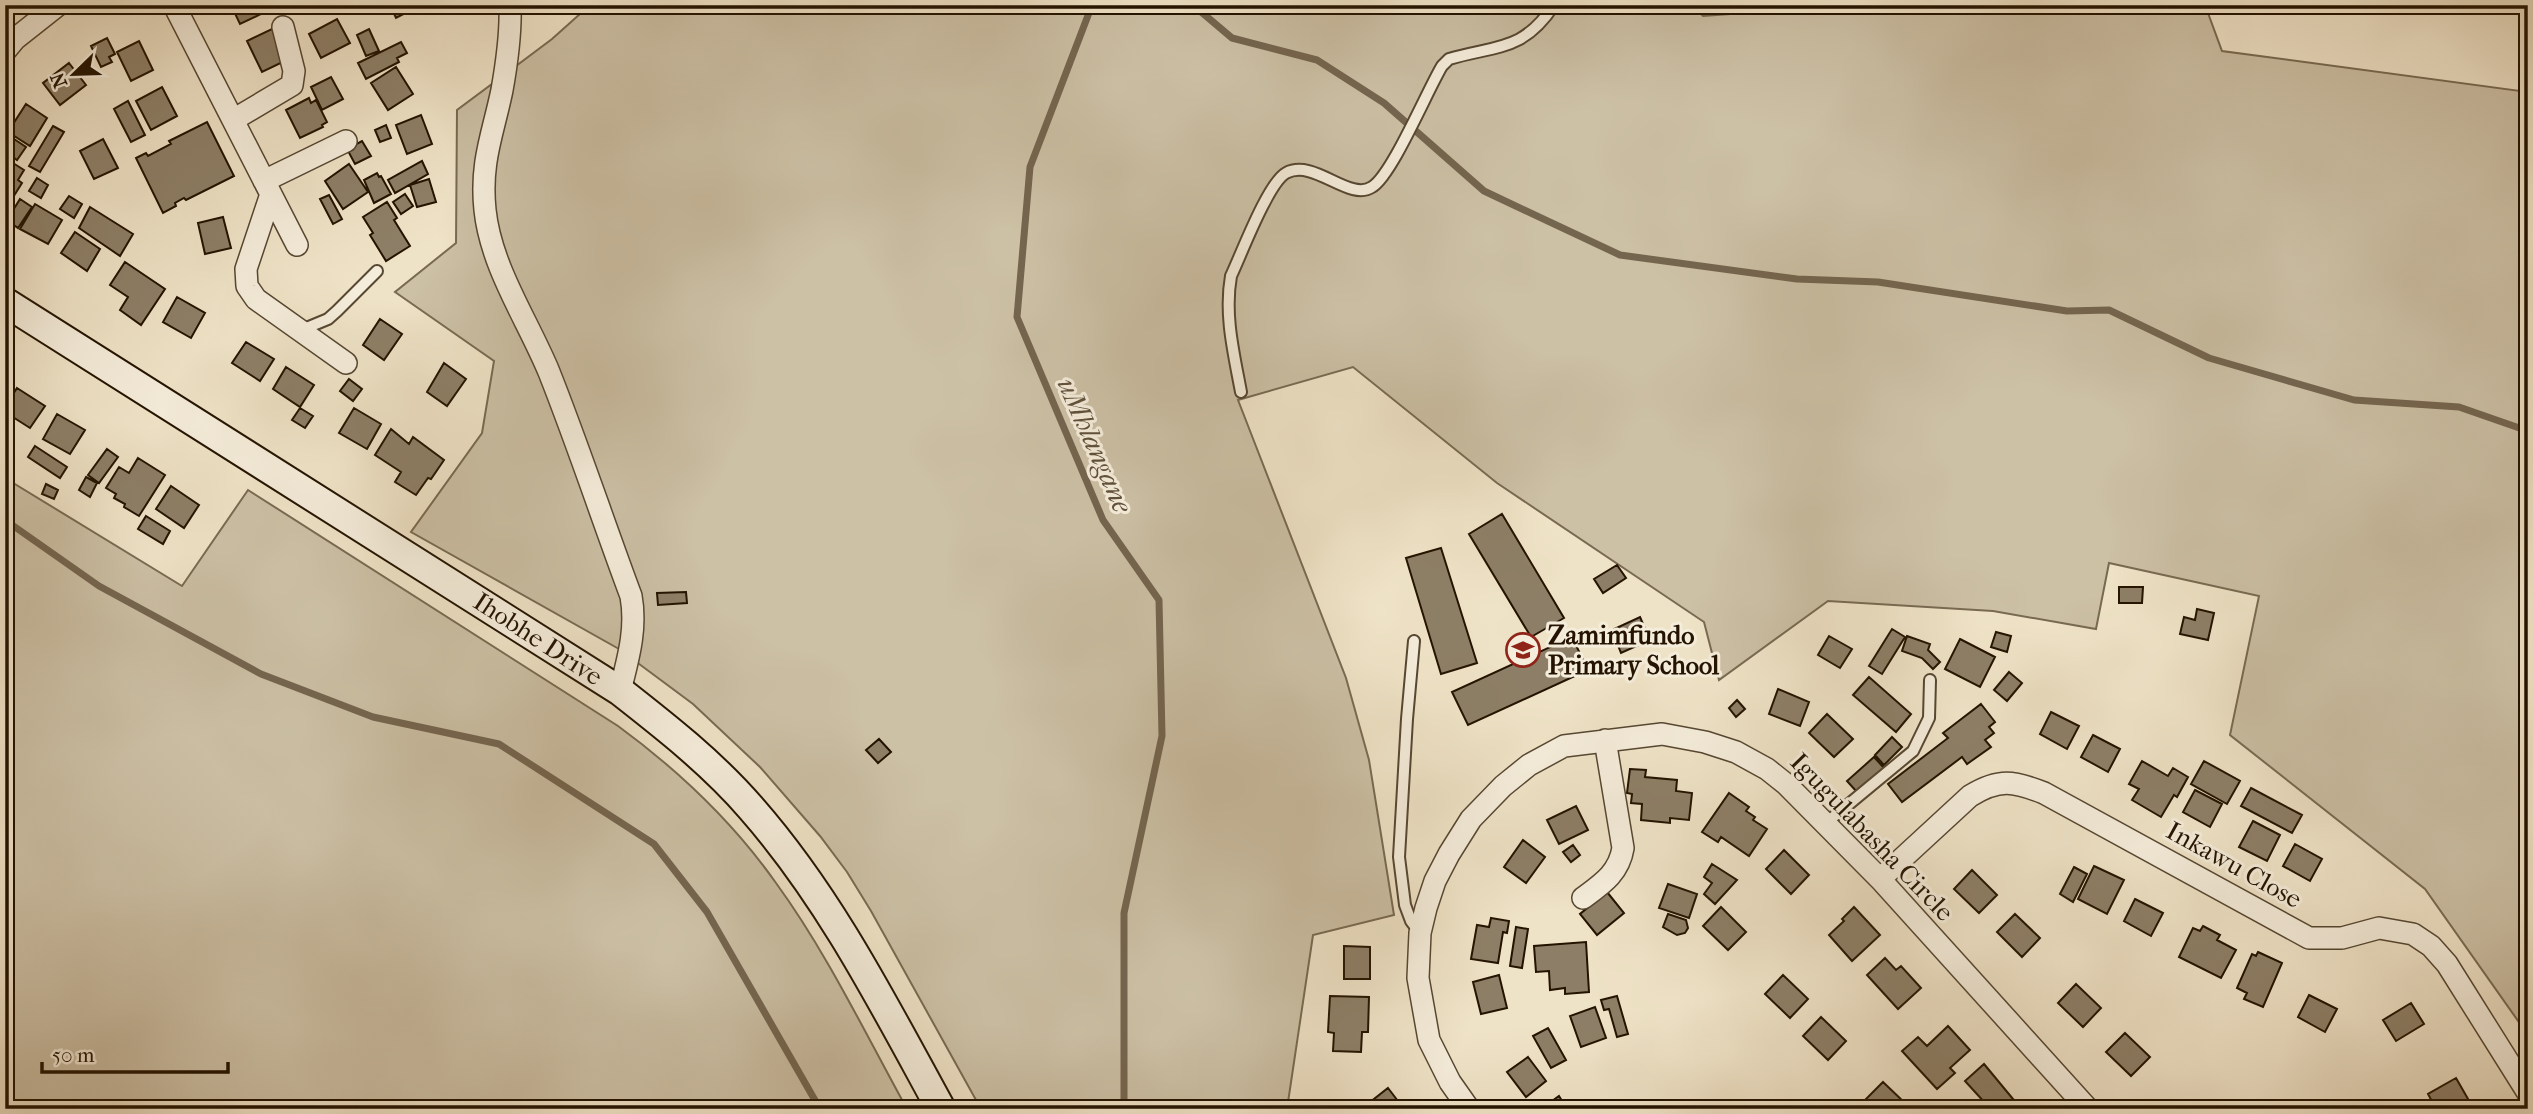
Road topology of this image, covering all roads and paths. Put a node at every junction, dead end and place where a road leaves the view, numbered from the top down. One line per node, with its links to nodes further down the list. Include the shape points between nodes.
1 (58, 5): 6 (street)
2 (174, 5): 7 (street)
3 (510, 5): 18 (street, via 502,90 485,166 486,221 498,260 548,371 631,596 634,626)
4 (1554, 5): 15 (lane, via 1539,24 1512,44 1449,59 1442,66 1375,186 1354,189 1305,169 1277,180 1231,276 1228,293)
5 (283, 27): 7 (street, via 294,72 292,85)
6 (8, 41)
7 (233, 120): 9 (street)
8 (346, 141): 9 (street)
9 (268, 188): 10 (street); 13 (street, via 245,277 256,299)
10 (297, 245)
11 (377, 271): 13 (lane, via 327,319)
12 (5, 302): 18 (street, Ihobhe Drive)
13 (299, 331): 14 (street)
14 (346, 363)
15 (1241, 392)
16 (1414, 641): 23 (lane, via 1399,857 1405,905)
17 (1930, 680): 20 (lane, via 1929,718 1913,751)
18 (620, 691): 26 (street, Ihobhe Drive, via 679,737 780,842 855,955)
19 (1605, 740): 20 (street, Igugulabasha Circle, via 1661,734 1736,752 1777,777); 22 (street, via 1623,848 1614,873); 23 (street, Igugulabasha Circle, via 1564,746 1529,765 1471,819 1435,881)
20 (1826, 823): 21 (street, Igugulabasha Circle)
21 (1880, 879): 24 (street, Inkawu Close, via 1970,796 1987,785 2023,785 2309,938 2342,938 2379,928 2413,934 2447,964); 25 (street, Igugulabasha Circle)
22 (1583, 898)
23 (1420, 933): 27 (street, Igugulabasha Circle, via 1418,978 1429,1040)
24 (2528, 1093)
25 (2075, 1105)
26 (941, 1109)
27 (1469, 1109)

